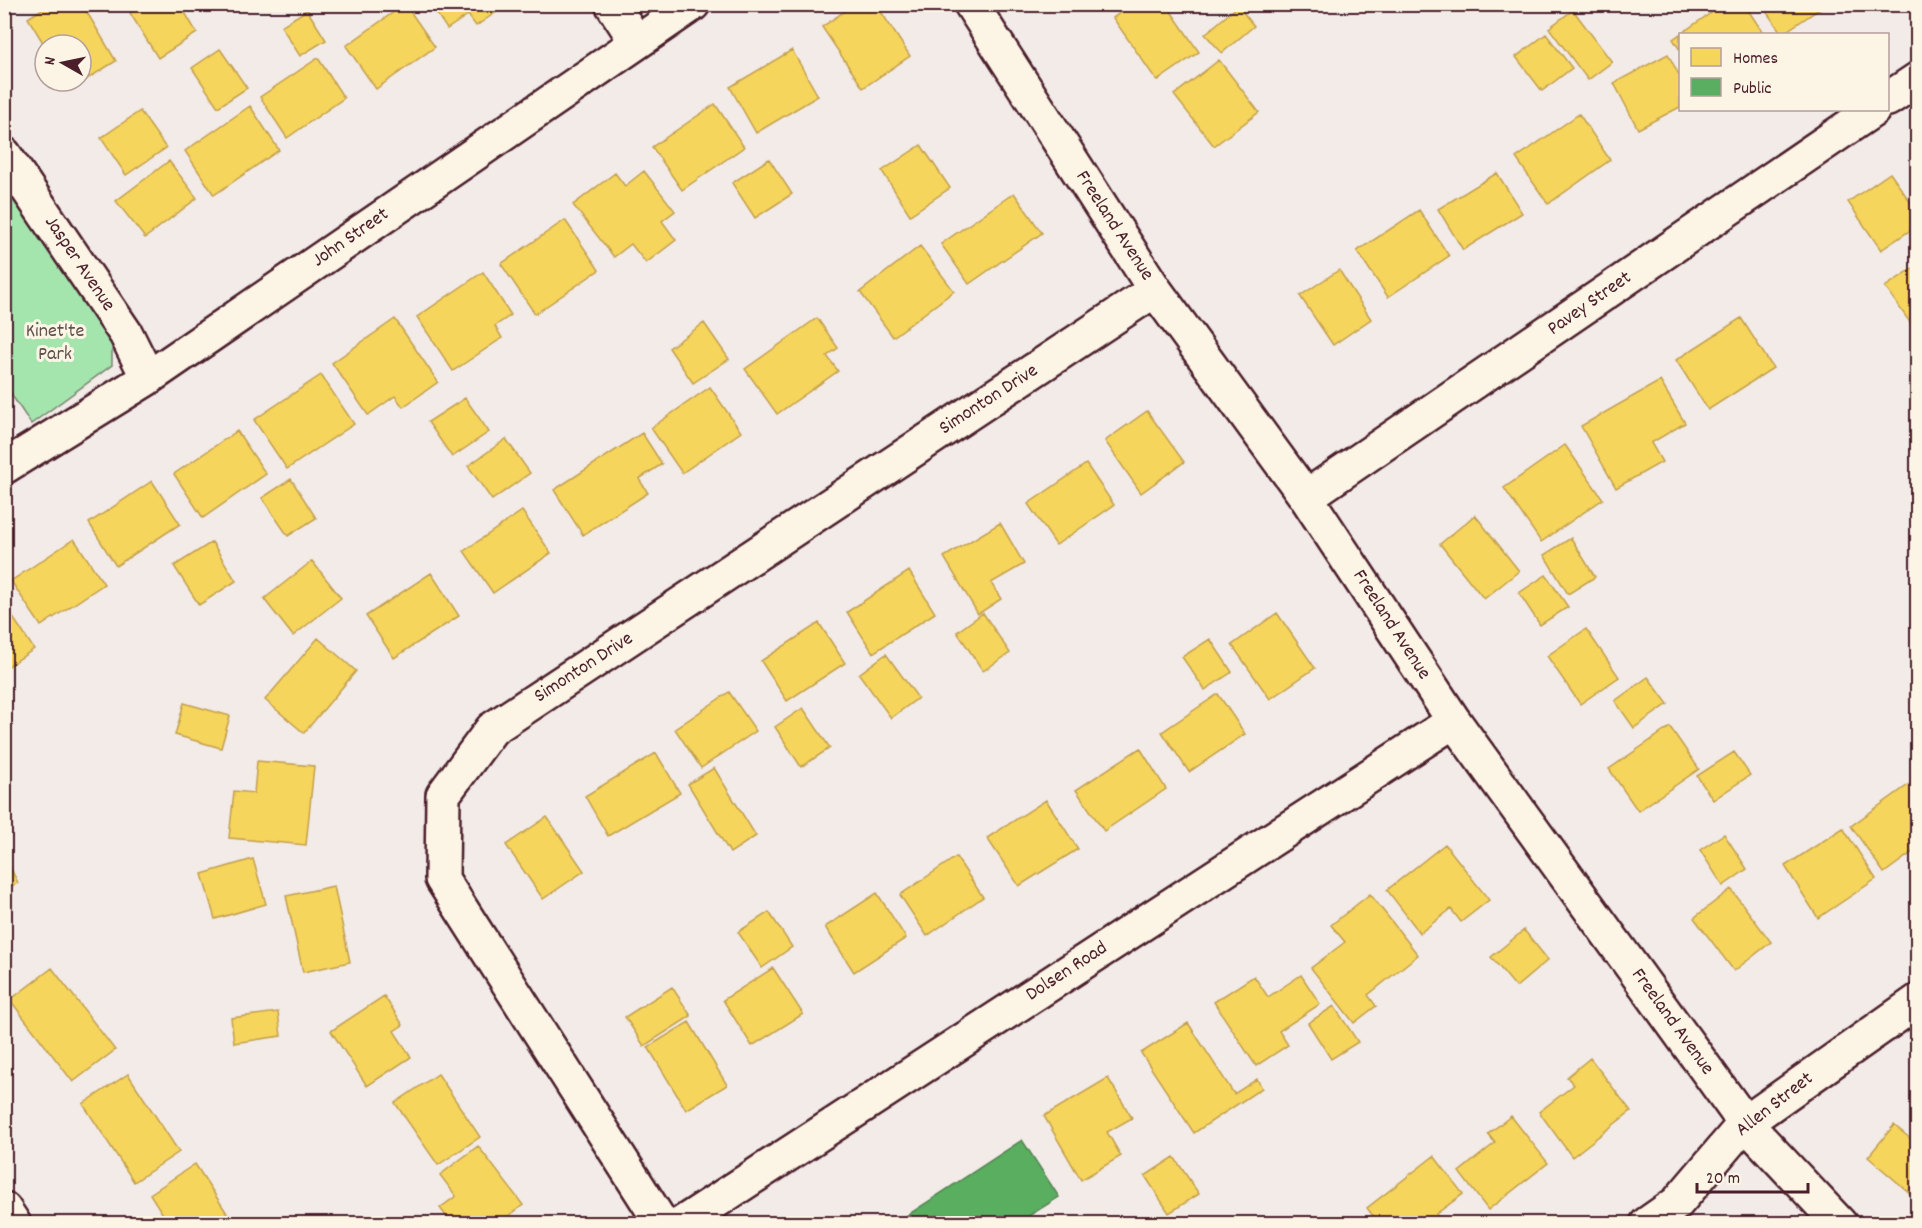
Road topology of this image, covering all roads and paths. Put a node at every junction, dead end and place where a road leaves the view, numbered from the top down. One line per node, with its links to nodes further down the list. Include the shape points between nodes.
1 (612, 4): 4 (street)
2 (693, 4): 4 (street, John Street)
3 (971, 4): 9 (street, Freeland Avenue)
4 (636, 41): 10 (street, John Street)
5 (1917, 79): 6 (street)
6 (1889, 98)
7 (1872, 111): 12 (street, Pavey Street)
8 (4, 153): 10 (street, Jasper Avenue, via 126,334)
9 (1155, 290): 12 (street, Freeland Avenue); 18 (street, Simonton Drive, via 492,729 443,795 442,879)
10 (148, 378): 11 (street, John Street)
11 (4, 467)
12 (1306, 498): 13 (street, Freeland Avenue)
13 (1454, 721): 15 (street, Freeland Avenue); 19 (street, Dolsen Road)
14 (1917, 1001): 15 (street, Allen Street)
15 (1745, 1123): 20 (street, Allen Street, via 1677,1203); 21 (street, Freeland Avenue)
16 (4, 1209): 17 (street)
17 (14, 1224)
18 (662, 1224)
19 (681, 1224)
20 (1647, 1224)
21 (1840, 1224)

